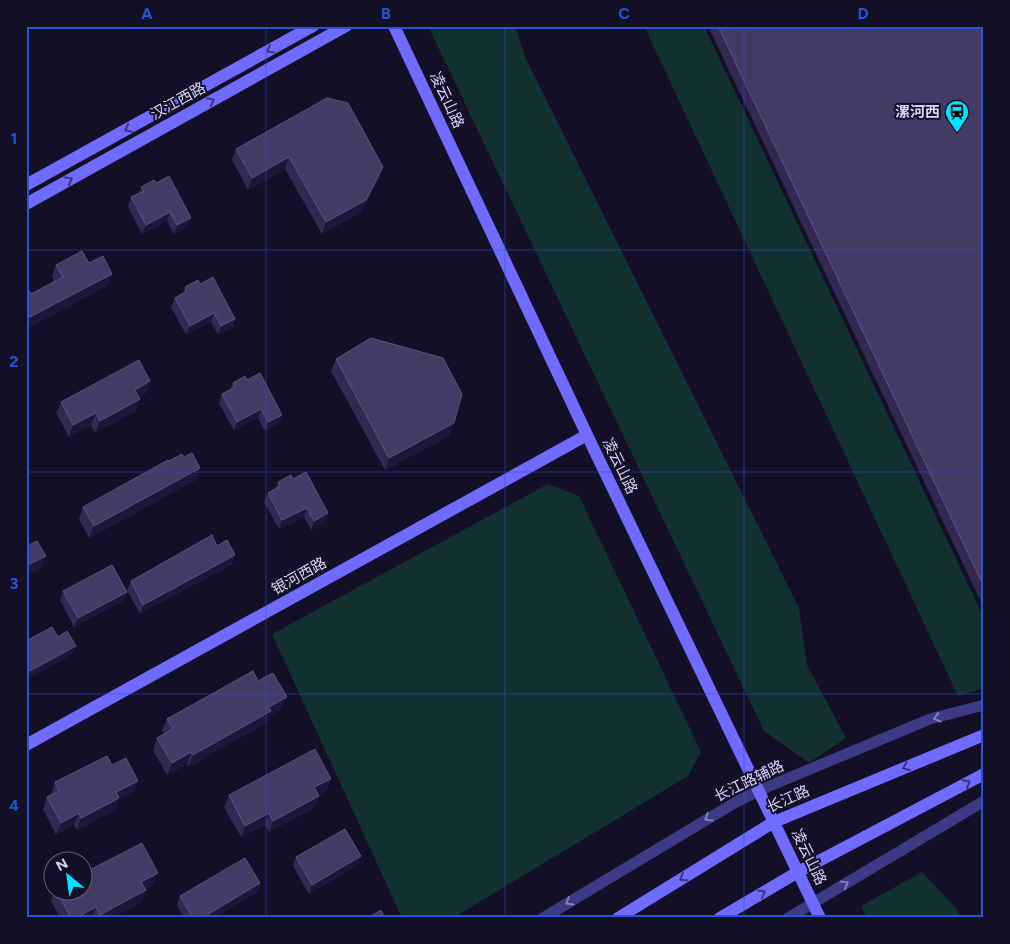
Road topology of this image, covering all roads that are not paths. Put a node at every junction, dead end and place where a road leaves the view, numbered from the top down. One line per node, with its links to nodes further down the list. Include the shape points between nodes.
1 (313, 26): 4 (street, 汉江西路, one-way to 4)
2 (346, 26): 5 (street, 汉江西路, one-way to 2)
3 (394, 26): 6 (street, 凌云山路)
4 (26, 185)
5 (26, 204)
6 (587, 435): 9 (street, 银河西路); 11 (street, 凌云山路)
7 (984, 705): 11 (street, 长江路辅路, one-way to 11, via 930,719)
8 (984, 735): 13 (street, 长江路, one-way to 13)
9 (26, 745)
10 (984, 774): 14 (street, one-way to 10)
11 (760, 790): 13 (street, 凌云山路); 16 (street, 长江路辅路, one-way to 16)
12 (984, 801): 15 (street, one-way to 12)
13 (774, 822): 14 (street, 凌云山路); 17 (street, 长江路, one-way to 17)
14 (798, 872): 15 (street, 凌云山路); 18 (street, one-way to 14)
15 (813, 902): 19 (street); 20 (street, 凌云山路)
16 (543, 918)
17 (618, 918)
18 (720, 918)
19 (788, 918)
20 (820, 918)

